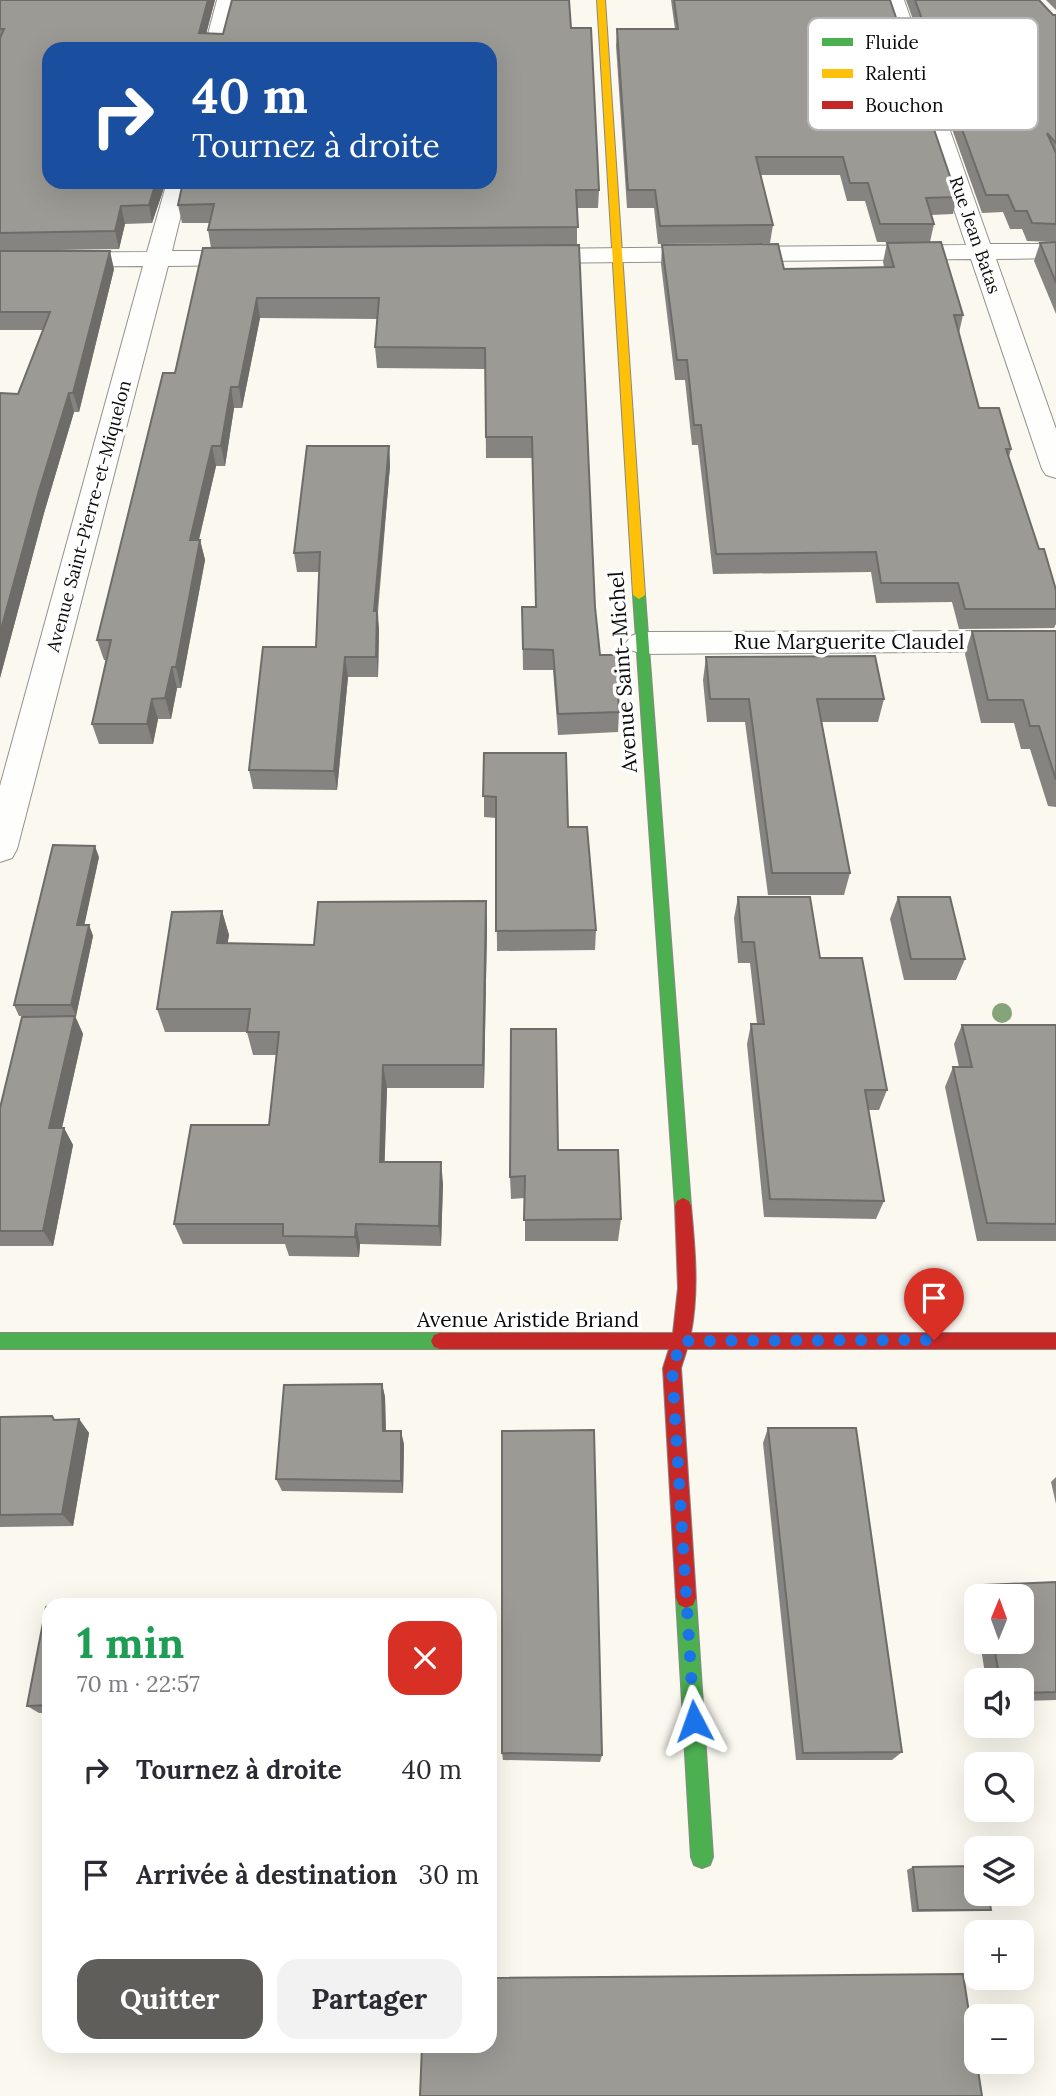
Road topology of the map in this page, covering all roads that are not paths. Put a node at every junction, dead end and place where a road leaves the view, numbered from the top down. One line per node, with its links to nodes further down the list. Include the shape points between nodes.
1 (227, 0): 5 (street)
2 (601, 0): 10 (street, Avenue Saint-Michel)
3 (894, 0): 4 (street, Rue Jean Batas)
4 (900, 18)
5 (216, 42)
6 (938, 130): 9 (street, Rue Jean Batas)
7 (176, 189): 13 (street, Avenue Saint-Pierre-et-Miquelon)
8 (1056, 251): 9 (street)
9 (980, 252): 10 (street); 15 (street, Rue Jean Batas)
10 (615, 255): 11 (street); 17 (street, Avenue Saint-Michel)
11 (505, 256)
12 (271, 258): 13 (street)
13 (158, 259): 14 (street); 18 (street, Avenue Saint-Pierre-et-Miquelon)
14 (0, 260)
15 (1056, 469)
16 (1056, 641): 17 (street, Rue Marguerite Claudel)
17 (642, 643): 21 (street, Avenue Saint-Michel, via 688,1277)
18 (0, 849)
19 (1056, 1340): 21 (street, Avenue Aristide Briand)
20 (0, 1341): 21 (street, Avenue Aristide Briand)
21 (682, 1341): 22 (street, Avenue Saint-Michel, via 672,1368)
22 (702, 1857)

